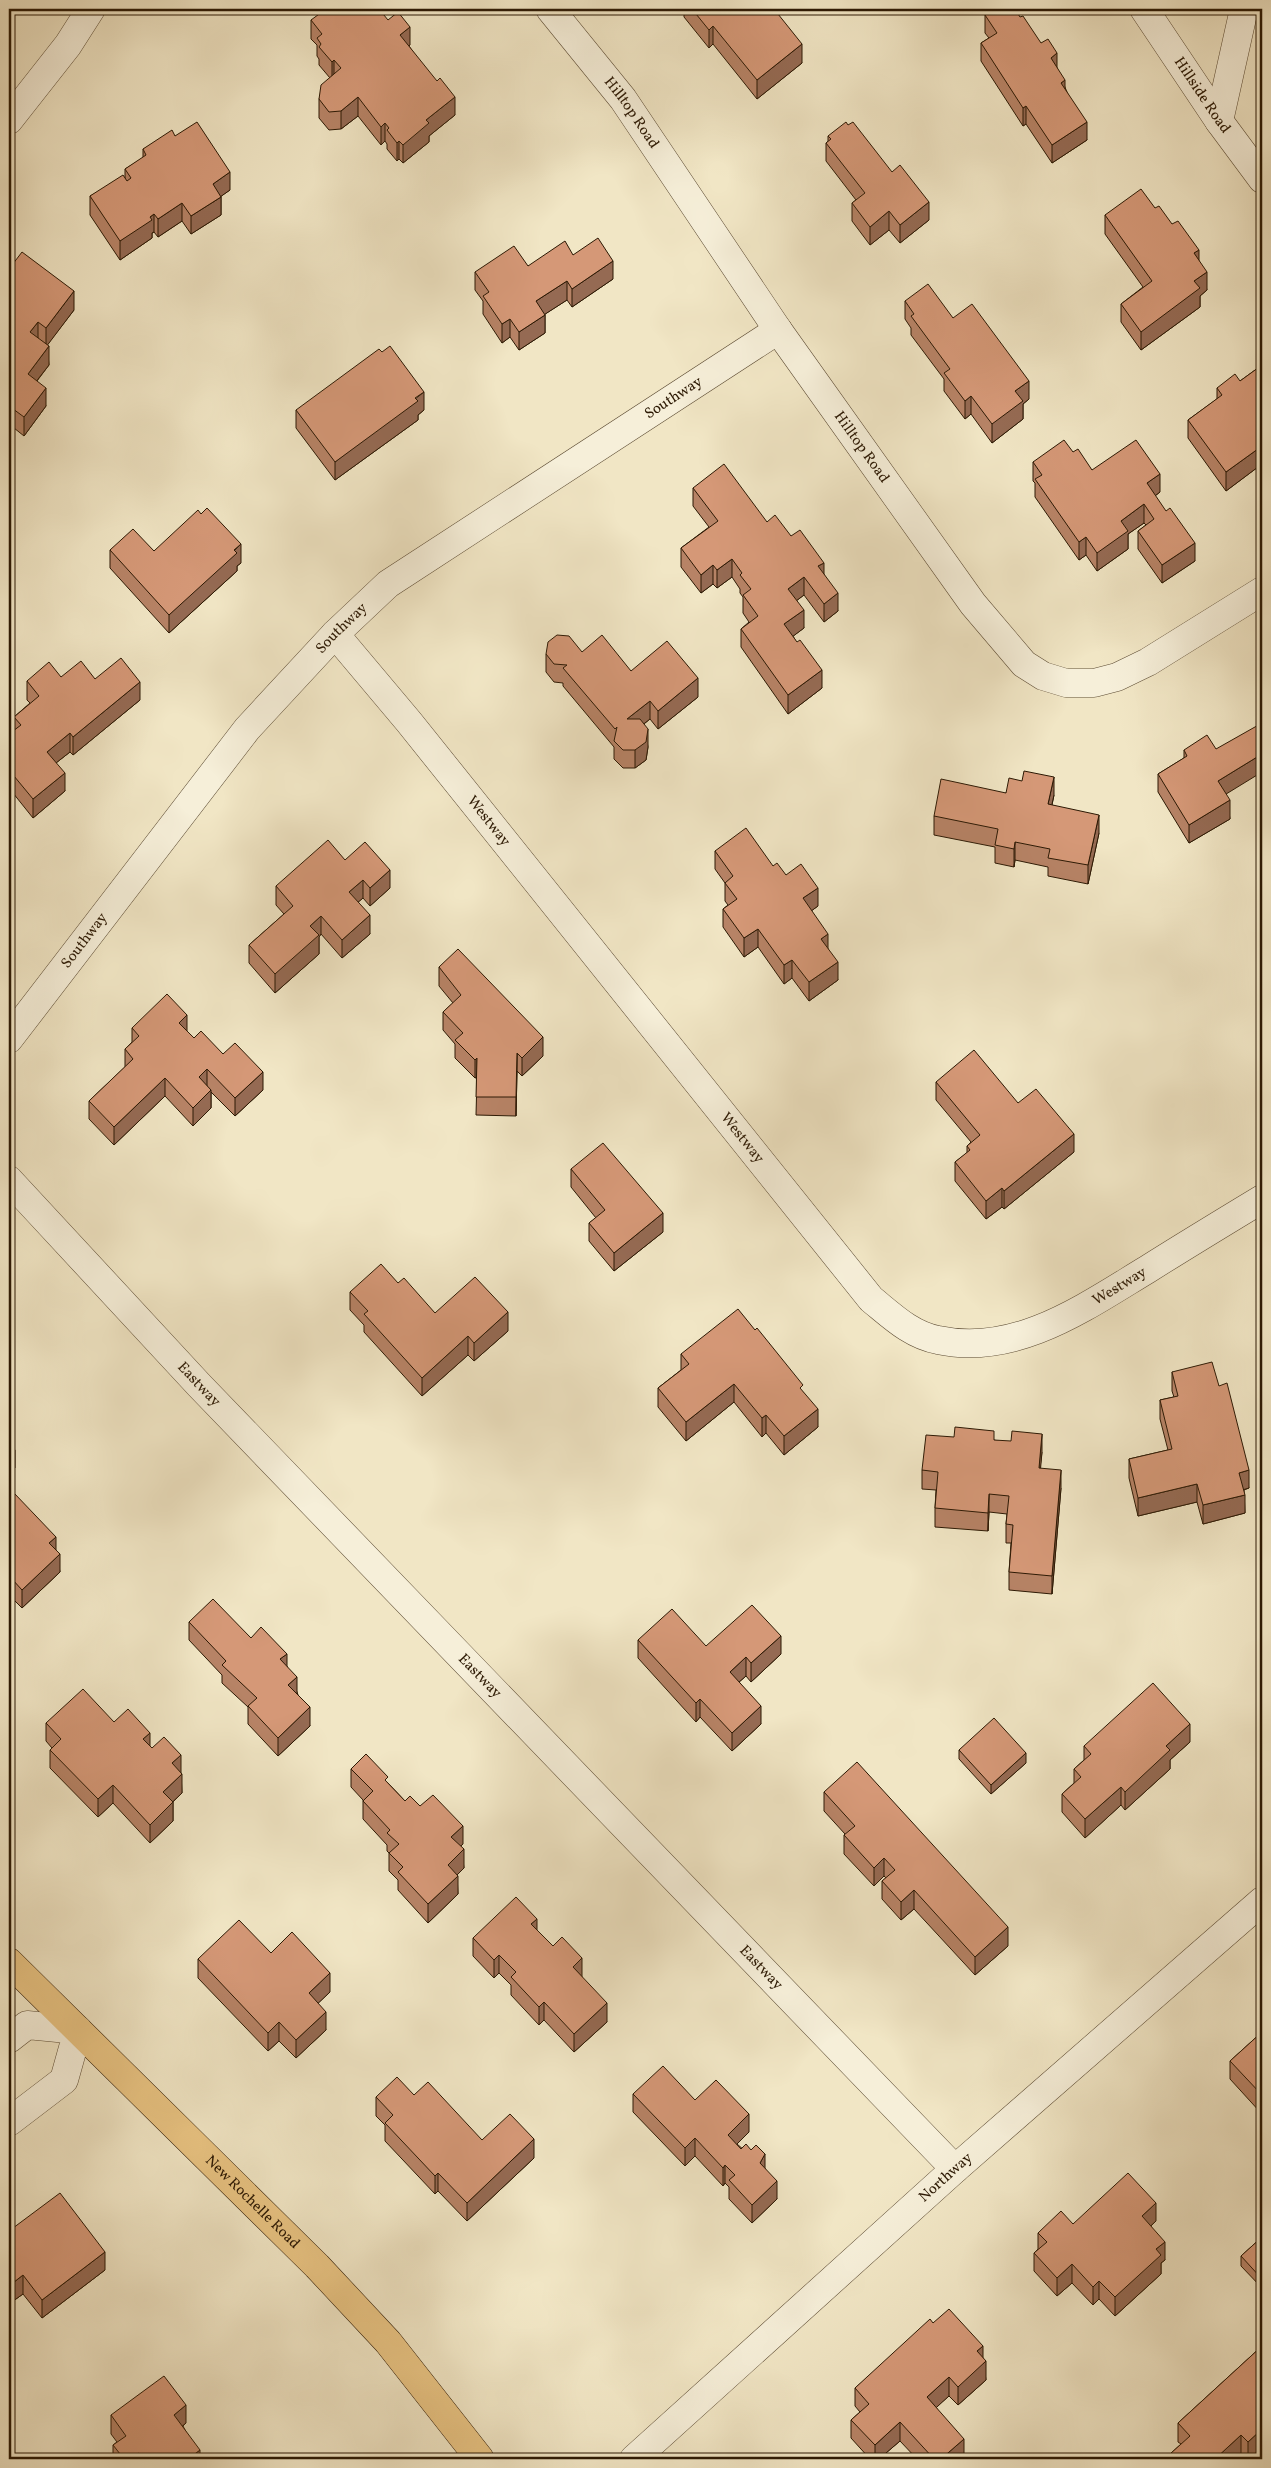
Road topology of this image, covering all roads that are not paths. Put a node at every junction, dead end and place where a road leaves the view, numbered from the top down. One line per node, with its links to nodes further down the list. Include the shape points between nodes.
1 (91, 9): 5 (street, via 68,45)
2 (550, 9): 8 (street, Hilltop Road, via 623,99)
3 (1144, 9): 6 (street, Hillside Road)
4 (1244, 9): 6 (street)
5 (9, 120)
6 (1219, 121): 7 (street, Hillside Road)
7 (1262, 179)
8 (778, 330): 9 (street, Hilltop Road, via 973,604 1024,664 1043,676 1066,683 1094,683 1117,677 1148,662); 10 (street, Southway, via 388,584)
9 (1262, 591)
10 (335, 634): 11 (street, Southway, via 247,729); 13 (street, Westway, via 410,722 871,1299 911,1331 963,1344 991,1343 1030,1333 1068,1317)
11 (9, 1039)
12 (9, 1180): 19 (street, Eastway, via 199,1385)
13 (1262, 1199)
14 (1262, 1901): 19 (street, Northway)
15 (9, 1962): 16 (main road, New Rochelle Road)
16 (78, 2030): 17 (street, via 27,2025); 18 (street, via 64,2080); 20 (main road, New Rochelle Road, via 317,2266 388,2342)
17 (9, 2038)
18 (9, 2122)
19 (955, 2169): 21 (street, Northway)
20 (480, 2459)
21 (634, 2459)

